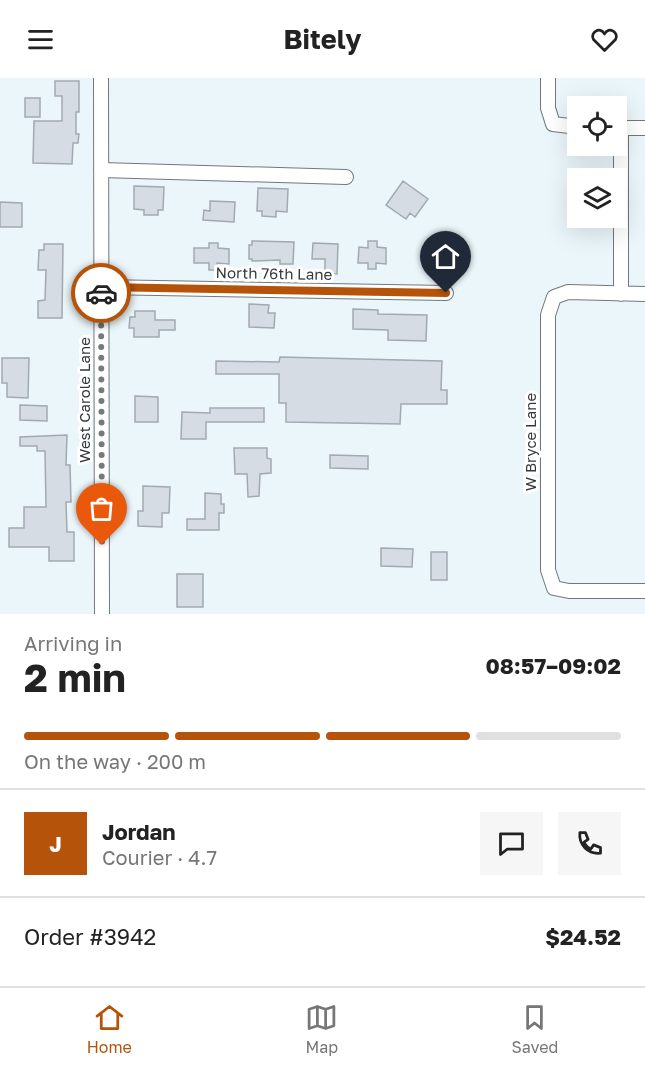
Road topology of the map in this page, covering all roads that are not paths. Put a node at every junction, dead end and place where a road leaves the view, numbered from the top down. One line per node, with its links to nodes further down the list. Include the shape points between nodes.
1 (101, 78): 7 (street, West Carole Lane)
2 (548, 78): 3 (street, via 548,108 553,124)
3 (567, 126)
4 (627, 128): 5 (street)
5 (645, 128)
6 (619, 156): 11 (street)
7 (101, 170): 8 (street); 9 (street, West Carole Lane)
8 (346, 177)
9 (101, 287): 10 (street, North 76th Lane); 14 (street, West Carole Lane)
10 (446, 293)
11 (621, 294): 12 (street); 13 (street, W Bryce Lane, via 568,292 554,297 548,315 548,570 554,588)
12 (645, 294)
13 (645, 591)
14 (102, 614)

